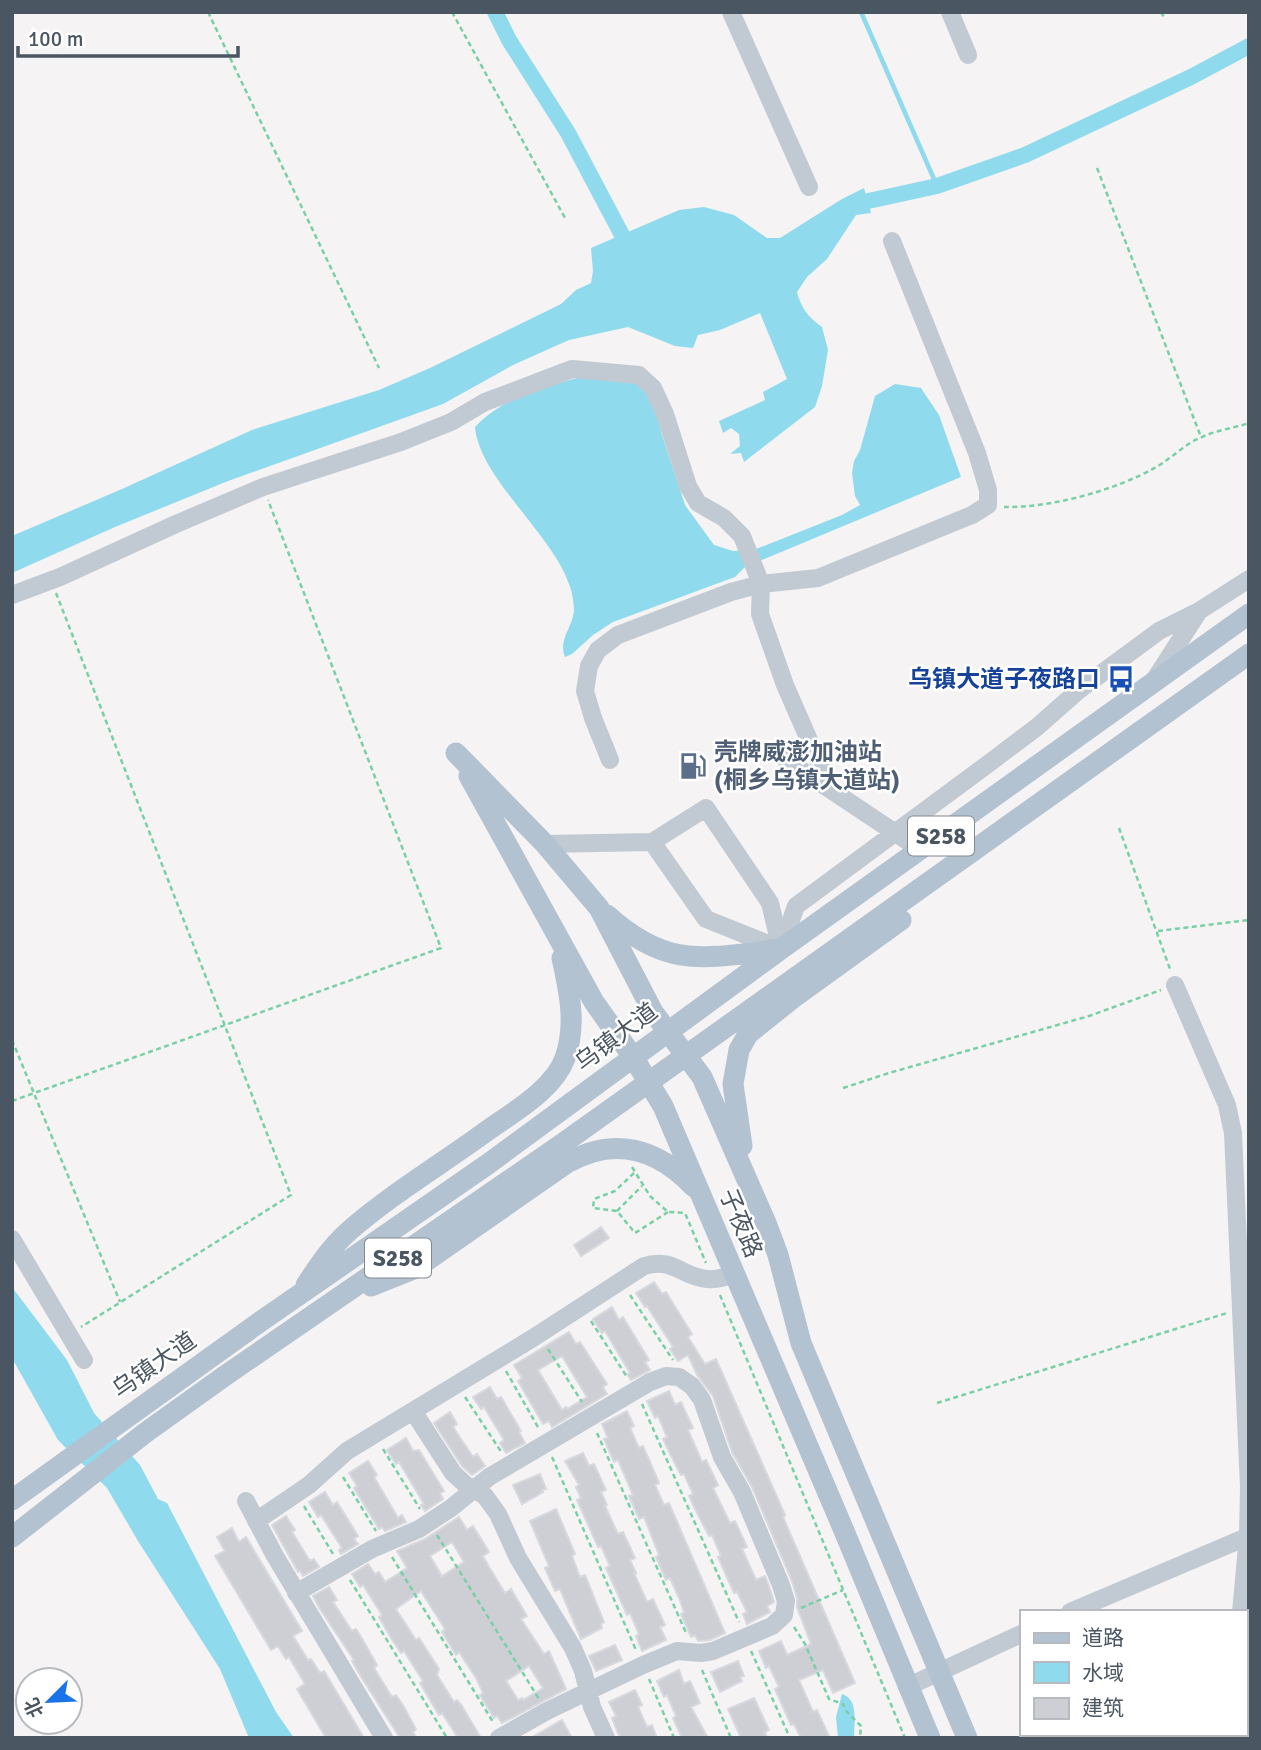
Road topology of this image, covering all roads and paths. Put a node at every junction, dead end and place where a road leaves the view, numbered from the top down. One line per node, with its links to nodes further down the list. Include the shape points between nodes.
1 (208, 12): 12 (path)
2 (452, 12): 10 (path)
3 (731, 12): 9 (street)
4 (950, 12): 7 (street)
5 (1161, 12): 6 (path)
6 (1164, 17)
7 (968, 55)
8 (1097, 168): 14 (path)
9 (809, 187)
10 (565, 218)
11 (892, 241): 16 (street, via 977,453)
12 (379, 368)
13 (1249, 423): 14 (path)
14 (1201, 437): 16 (path, via 1157,467 1116,486 1027,506)
15 (263, 487): 18 (street); 19 (street, via 401,442 485,402 572,369 639,375 653,388 693,495 742,536); 42 (path, via 441,948)
16 (988, 505): 19 (street, via 818,578)
17 (1249, 579): 21 (street)
18 (51, 580): 20 (street); 42 (path)
19 (761, 584): 25 (street, via 618,635 598,650 589,666 586,691); 27 (street, via 760,614)
20 (12, 595)
21 (1199, 611): 24 (street); 31 (street, via 1159,631)
22 (1249, 614): 24 (main road, 乌镇大道 / S258)
23 (1249, 654): 30 (main road, 乌镇大道 / S258)
24 (1151, 685): 28 (main road, 乌镇大道 / S258)
25 (610, 760)
26 (786, 760): 27 (street)
27 (831, 790): 31 (street)
28 (985, 804): 30 (main road); 34 (main road, 乌镇大道 / S258)
29 (1119, 828): 38 (path)
30 (1003, 830): 35 (main road, 乌镇大道 / S258)
31 (895, 833): 34 (street); 40 (street, via 796,906)
32 (652, 842): 33 (street); 40 (street, via 706,919); 40 (street, via 706,808 770,903)
33 (545, 844): 36 (main road, 子夜路); 39 (main road, 子夜路, via 456,753)
34 (921, 850): 40 (main road, 乌镇大道 / S258)
35 (947, 871): 45 (main road, 乌镇大道 / S258); 54 (main road, via 935,892 917,908 748,1034 739,1050 733,1084)
36 (599, 908): 40 (main road, via 644,944 665,952 712,957); 43 (main road, 子夜路)
37 (1249, 920): 38 (path)
38 (1158, 931): 41 (path)
39 (558, 938): 46 (main road, 子夜路, via 594,1002); 62 (main road, via 572,1021 559,1072 511,1114 350,1230 322,1259)
40 (781, 949): 43 (main road, 乌镇大道 / S258)
41 (1175, 985): 48 (path, via 1089,1016); 66 (street, via 1227,1105 1233,1133)
42 (225, 1025): 49 (path); 64 (path, via 291,1195)
43 (667, 1032): 45 (main road, 子夜路); 46 (main road, 乌镇大道 / S258)
44 (12, 1040): 49 (path)
45 (686, 1054): 47 (main road, 乌镇大道 / S258); 54 (main road, 子夜路, via 702,1077)
46 (634, 1057): 47 (main road, 子夜路); 62 (main road, 乌镇大道 / S258)
47 (649, 1082): 55 (main road, 子夜路); 63 (main road, 乌镇大道 / S258)
48 (843, 1088)
49 (34, 1093): 50 (path); 64 (path)
50 (12, 1101)
51 (624, 1148): 52 (path); 55 (main road, via 673,1167); 63 (main road, via 579,1156 416,1268)
52 (634, 1173): 53 (path); 56 (path, via 615,1191 594,1199 593,1208)
53 (643, 1185): 56 (path); 57 (path)
54 (750, 1186): 100 (main road, 子夜路, via 778,1255 801,1343)
55 (700, 1194): 59 (main road, 子夜路)
56 (617, 1211): 57 (path, via 635,1233)
57 (668, 1212): 60 (path, via 685,1213)
58 (12, 1238): 67 (street)
59 (735, 1274): 60 (street); 101 (main road, 子夜路)
60 (713, 1279): 61 (street, via 657,1262); 91 (path)
61 (621, 1281): 65 (street); 71 (path, via 673,1361)
62 (301, 1294): 83 (main road, 乌镇大道 / S258)
63 (346, 1294): 88 (main road, 乌镇大道 / S258, via 145,1433)
64 (120, 1302): 67 (path)
65 (583, 1306): 68 (street); 73 (path)
66 (1240, 1309): 74 (path); 87 (street)
67 (69, 1334): 70 (street)
68 (539, 1334): 69 (street); 76 (path)
69 (499, 1359): 72 (street); 78 (path)
70 (84, 1360)
71 (678, 1377): 73 (street, via 666,1376); 95 (street, via 702,1400 722,1457 742,1492 781,1585)
72 (457, 1385): 75 (street); 80 (path)
73 (636, 1391): 76 (street); 97 (path)
74 (937, 1403)
75 (413, 1411): 77 (street); 81 (street, via 453,1473)
76 (591, 1417): 78 (street); 98 (path)
77 (374, 1435): 79 (street); 86 (path)
78 (547, 1443): 80 (street); 99 (path)
79 (334, 1462): 82 (street); 89 (path)
80 (509, 1465): 81 (street)
81 (474, 1490): 86 (street); 102 (street, via 485,1496 498,1514 518,1558 573,1648)
82 (296, 1494): 85 (street); 90 (path)
83 (12, 1500)
84 (246, 1502): 85 (street)
85 (256, 1521): 92 (street)
86 (429, 1523): 89 (street); 103 (path)
87 (1248, 1536): 93 (street); 94 (street)
88 (12, 1537)
89 (384, 1544): 90 (street); 104 (path)
90 (341, 1566): 92 (street); 106 (path)
91 (843, 1590): 95 (path); 112 (path)
92 (296, 1592): 105 (street)
93 (1075, 1610)
94 (1241, 1610)
95 (784, 1615): 97 (street, via 772,1626); 111 (path, via 805,1644 828,1699 843,1704 861,1726)
96 (1020, 1634): 100 (street)
97 (746, 1637): 98 (street, via 713,1651); 110 (path)
98 (695, 1652): 99 (street, via 677,1651); 109 (path)
99 (643, 1665): 102 (street); 108 (path)
100 (939, 1672): 101 (street); 114 (main road, 子夜路)
101 (907, 1687): 113 (main road, 子夜路)
102 (588, 1691): 103 (street); 107 (street)
103 (547, 1711): 104 (street)
104 (501, 1737)
105 (384, 1738)
106 (447, 1738)
107 (606, 1738)
108 (674, 1738)
109 (731, 1738)
110 (790, 1738)
111 (860, 1738)
112 (905, 1738)
113 (929, 1738)
114 (967, 1738)

